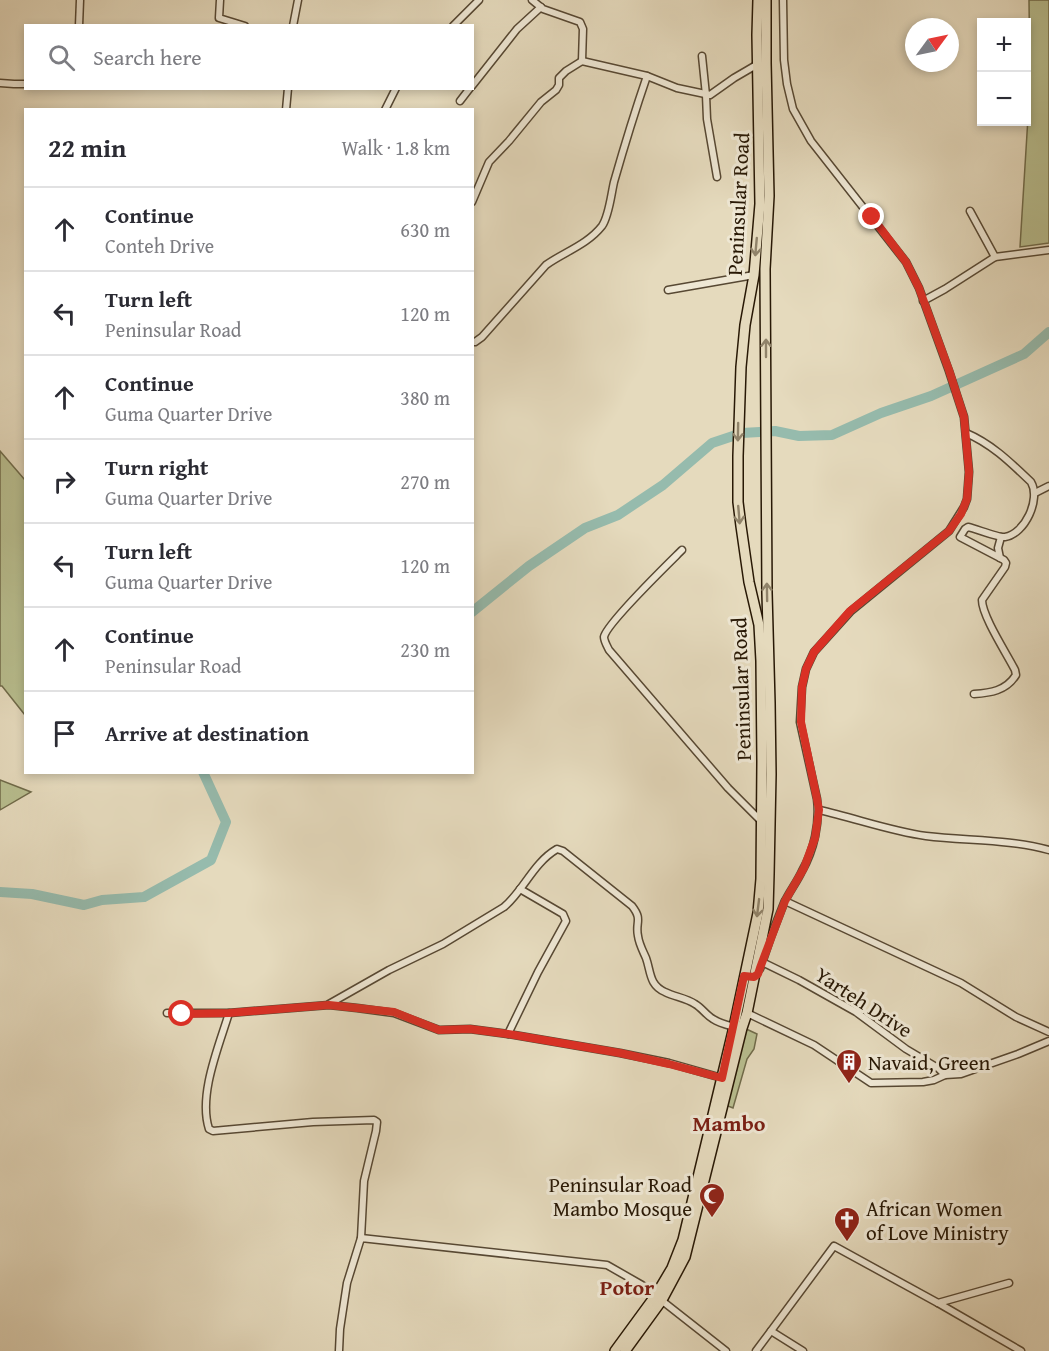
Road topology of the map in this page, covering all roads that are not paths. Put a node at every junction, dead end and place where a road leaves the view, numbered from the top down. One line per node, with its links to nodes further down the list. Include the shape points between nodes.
1 (80, 0): 10 (street)
2 (220, 0): 11 (street, via 219,18)
3 (298, 0): 12 (street)
4 (479, 0): 13 (street)
5 (532, 0): 9 (street)
6 (758, 0): 16 (main road, Peninsular Road)
7 (766, 0): 50 (main road, Peninsular Road, one-way to 7, via 768,909 769,874)
8 (783, 0): 35 (street, via 784,60 793,110 811,141 906,262)
9 (541, 7): 15 (street, via 580,22); 19 (street, via 517,29)
10 (79, 24)
11 (238, 24)
12 (293, 24)
13 (455, 24)
14 (702, 56): 24 (street)
15 (582, 61): 17 (street); 29 (street, via 559,78 556,90 489,162)
16 (758, 64): 24 (street); 33 (main road, Peninsular Road, one-way to 33, via 760,204)
17 (647, 76): 24 (street); 36 (street, via 607,218 577,249 546,265)
18 (0, 82): 20 (street)
19 (474, 83)
20 (24, 84)
21 (288, 90): 26 (street)
22 (395, 90): 27 (street)
23 (468, 90): 25 (street)
24 (706, 95): 28 (street)
25 (459, 101)
26 (286, 108)
27 (386, 108)
28 (717, 177)
29 (474, 197)
30 (970, 211): 32 (street)
31 (1049, 250): 32 (street)
32 (995, 257): 35 (street)
33 (754, 275): 34 (street); 45 (main road, Peninsular Road, one-way to 45, via 741,367 738,502 759,625)
34 (668, 290)
35 (924, 301): 37 (street)
36 (474, 342)
37 (966, 433): 39 (street, via 1005,457 1031,482); 44 (street, via 968,492 955,523 850,611 814,652 806,669 801,722)
38 (1049, 486): 39 (street)
39 (1035, 493): 40 (street, via 1023,526)
40 (1001, 537): 42 (street); 42 (street, via 970,527 960,537)
41 (682, 550): 45 (street, via 613,622 605,634 606,645)
42 (1000, 558): 43 (street, via 1005,567 982,605 1016,675 1002,689)
43 (974, 693)
44 (819, 810): 46 (street, via 923,835); 48 (street, via 815,838 804,868)
45 (761, 821): 50 (main road, Peninsular Road, one-way to 50, via 761,879)
46 (1049, 850)
47 (520, 889): 51 (street, via 513,900 490,917); 55 (street, via 553,851 563,851 636,911 638,938 657,988 687,999 711,1018); 57 (street, via 563,914 566,921)
48 (785, 901): 49 (street); 56 (street, via 961,983)
49 (762, 962): 50 (street, via 758,974); 59 (street, Yarteh Drive, via 856,1012)
50 (749, 976): 54 (main road, Peninsular Road); 55 (main road, Peninsular Road)
51 (329, 1005): 53 (street); 57 (street, via 394,1012 439,1030)
52 (167, 1013): 53 (street)
53 (229, 1013): 62 (street, via 207,1090 209,1129 377,1122 364,1181)
54 (747, 1013): 59 (street, via 814,1045 871,1083 923,1082); 61 (main road, Peninsular Road)
55 (734, 1027): 60 (main road, Peninsular Road)
56 (1049, 1032)
57 (508, 1034): 60 (street, via 620,1053)
58 (1049, 1041): 59 (street, via 961,1074)
59 (945, 1075)
60 (722, 1078): 61 (main road, Peninsular Road)
61 (704, 1173): 64 (main road, Peninsular Road)
62 (361, 1238): 64 (street, via 608,1265); 67 (street, via 347,1282)
63 (1009, 1283): 65 (street)
64 (659, 1298): 68 (main road, Peninsular Road); 69 (main road, Peninsular Road); 70 (street)
65 (938, 1303): 66 (street, via 834,1246); 73 (street)
66 (771, 1331): 71 (street); 72 (street)
67 (339, 1351)
68 (615, 1351)
69 (625, 1351)
70 (726, 1351)
71 (756, 1351)
72 (803, 1351)
73 (1021, 1351)

